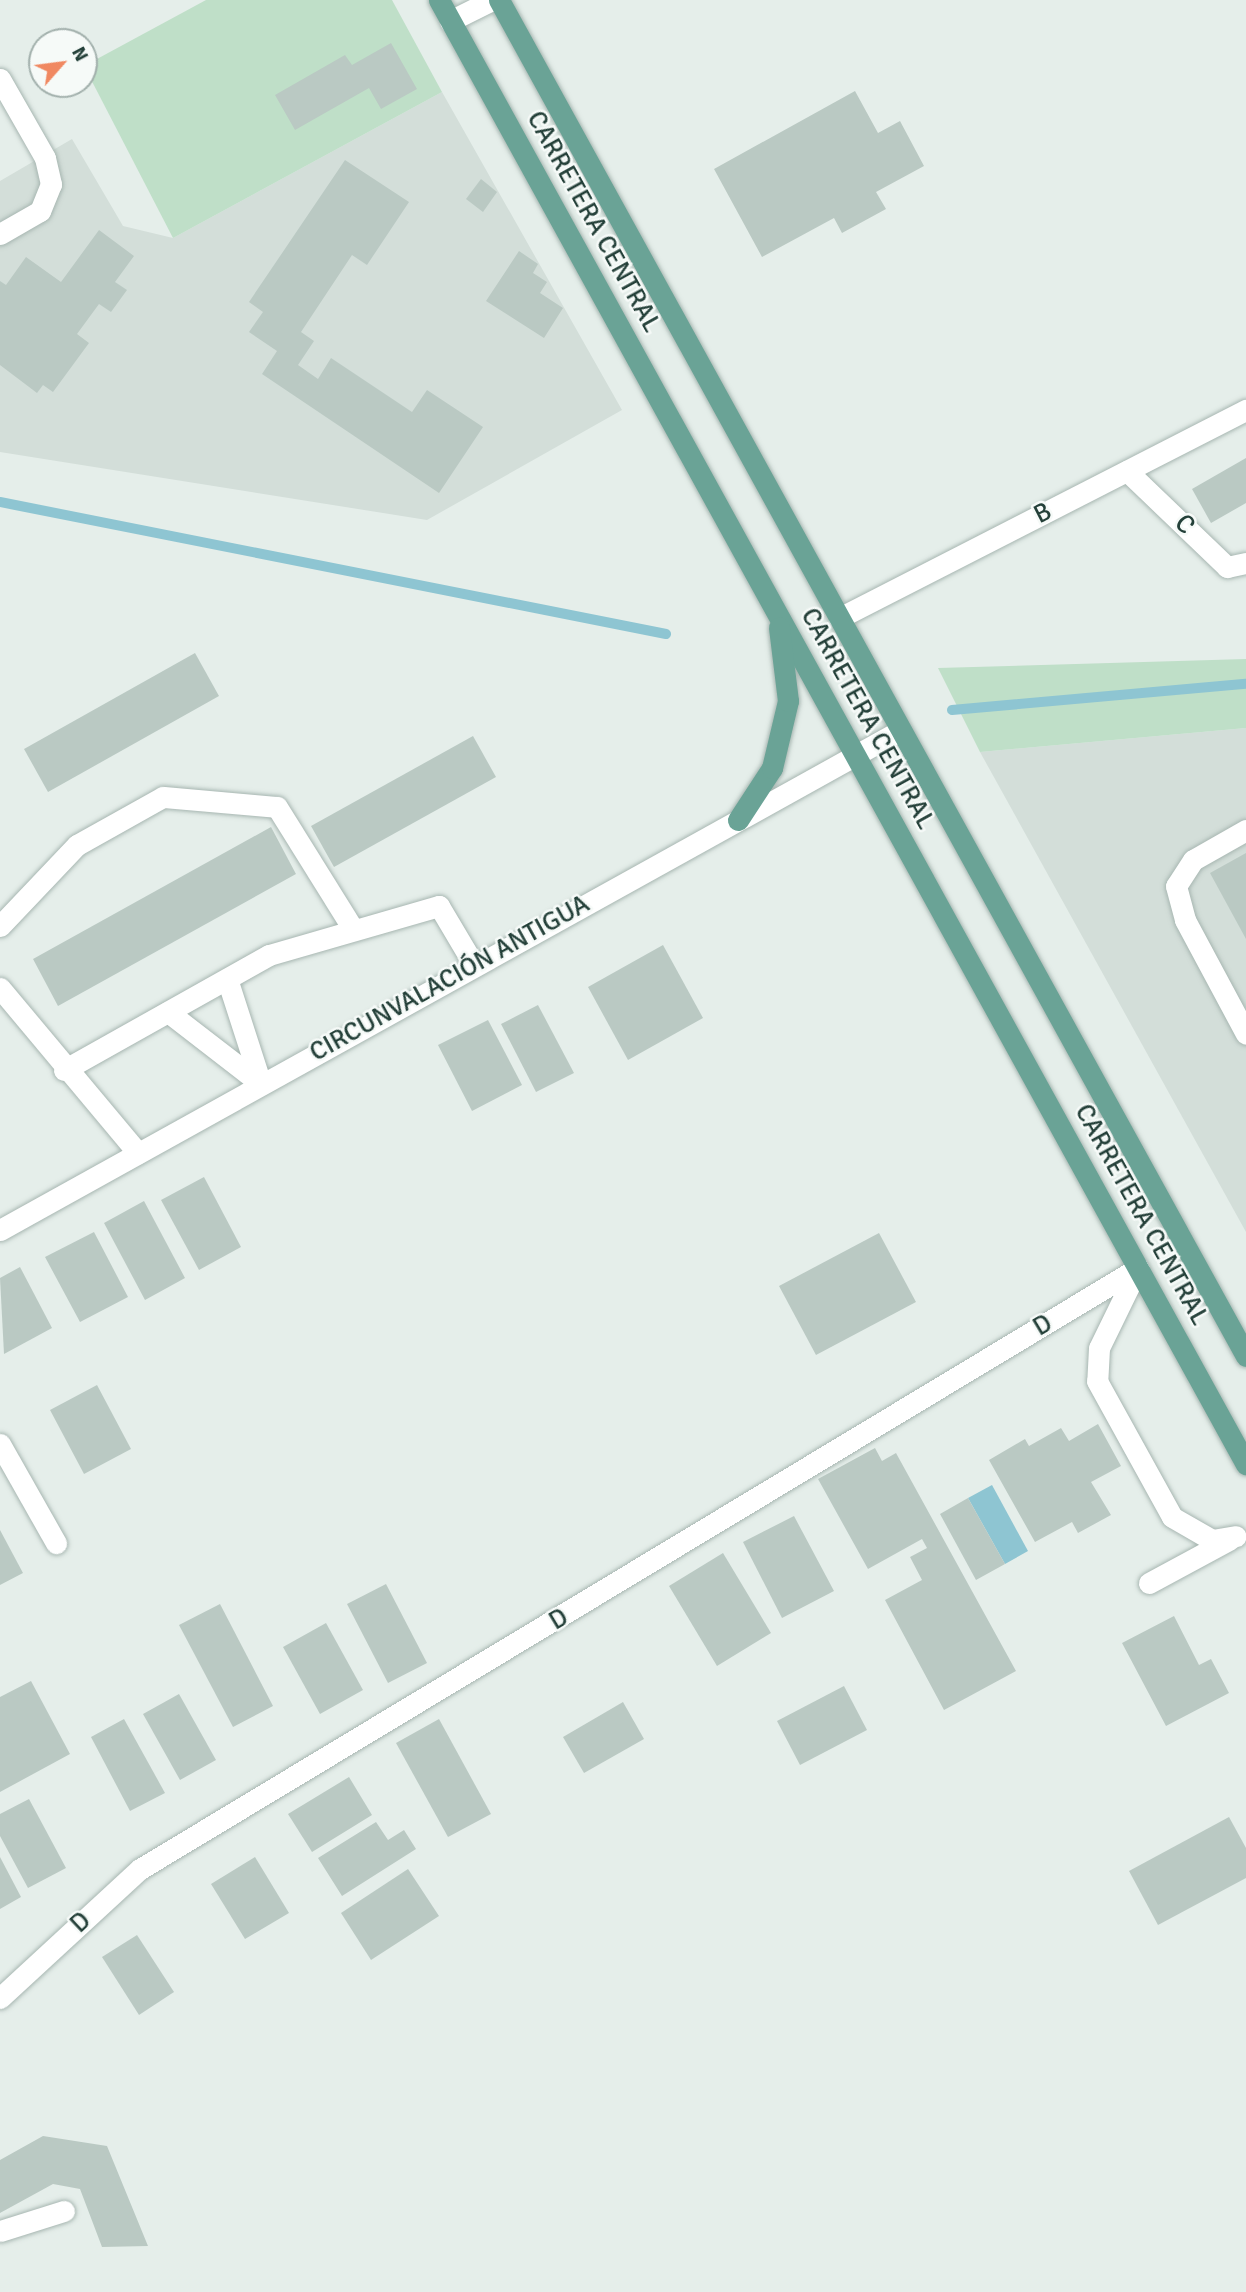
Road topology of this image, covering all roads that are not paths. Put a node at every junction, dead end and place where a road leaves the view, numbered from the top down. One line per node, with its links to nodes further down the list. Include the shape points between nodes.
1 (439, 0): 4 (main road, CARRETERA CENTRAL)
2 (492, 0): 4 (street)
3 (499, 0): 11 (main road, CARRETERA CENTRAL)
4 (450, 21): 10 (main road, CARRETERA CENTRAL)
5 (0, 79): 6 (street, via 45,158 51,184 40,211)
6 (0, 234)
7 (1246, 410): 8 (street, B)
8 (1127, 471): 9 (street, C, via 1227,566); 11 (street, B)
9 (1246, 563)
10 (778, 615): 13 (main road, CARRETERA CENTRAL); 14 (main road, via 788,701 772,768)
11 (839, 618): 12 (main road, CARRETERA CENTRAL)
12 (901, 730): 13 (street, CIRCUNVALACIÓN ANTIGUA); 28 (main road, CARRETERA CENTRAL)
13 (855, 755): 14 (street, CIRCUNVALACIÓN ANTIGUA); 27 (main road, CARRETERA CENTRAL)
14 (738, 820): 18 (street, CIRCUNVALACIÓN ANTIGUA)
15 (1246, 830): 22 (street, via 1193,860 1176,886 1185,920)
16 (0, 926): 17 (street, via 77,845 163,797 276,807)
17 (353, 929): 18 (street, via 439,906); 19 (street, via 270,955)
18 (474, 965): 24 (street, CIRCUNVALACIÓN ANTIGUA)
19 (227, 979): 21 (street); 24 (street)
20 (0, 988): 23 (street)
21 (168, 1012): 23 (street); 24 (street)
22 (1246, 1034)
23 (64, 1070): 25 (street)
24 (261, 1084): 25 (street, CIRCUNVALACIÓN ANTIGUA)
25 (138, 1153): 26 (street, CIRCUNVALACIÓN ANTIGUA)
26 (0, 1230)
27 (1138, 1268): 30 (main road, CARRETERA CENTRAL); 31 (street, via 1099,1348 1097,1381 1172,1517 1212,1540); 34 (street, D, via 140,1869)
28 (1246, 1356)
29 (0, 1444): 32 (street)
30 (1246, 1464)
31 (1241, 1534): 33 (street)
32 (56, 1543)
33 (1149, 1583)
34 (0, 1998)
35 (64, 2211): 36 (street)
36 (0, 2231)

